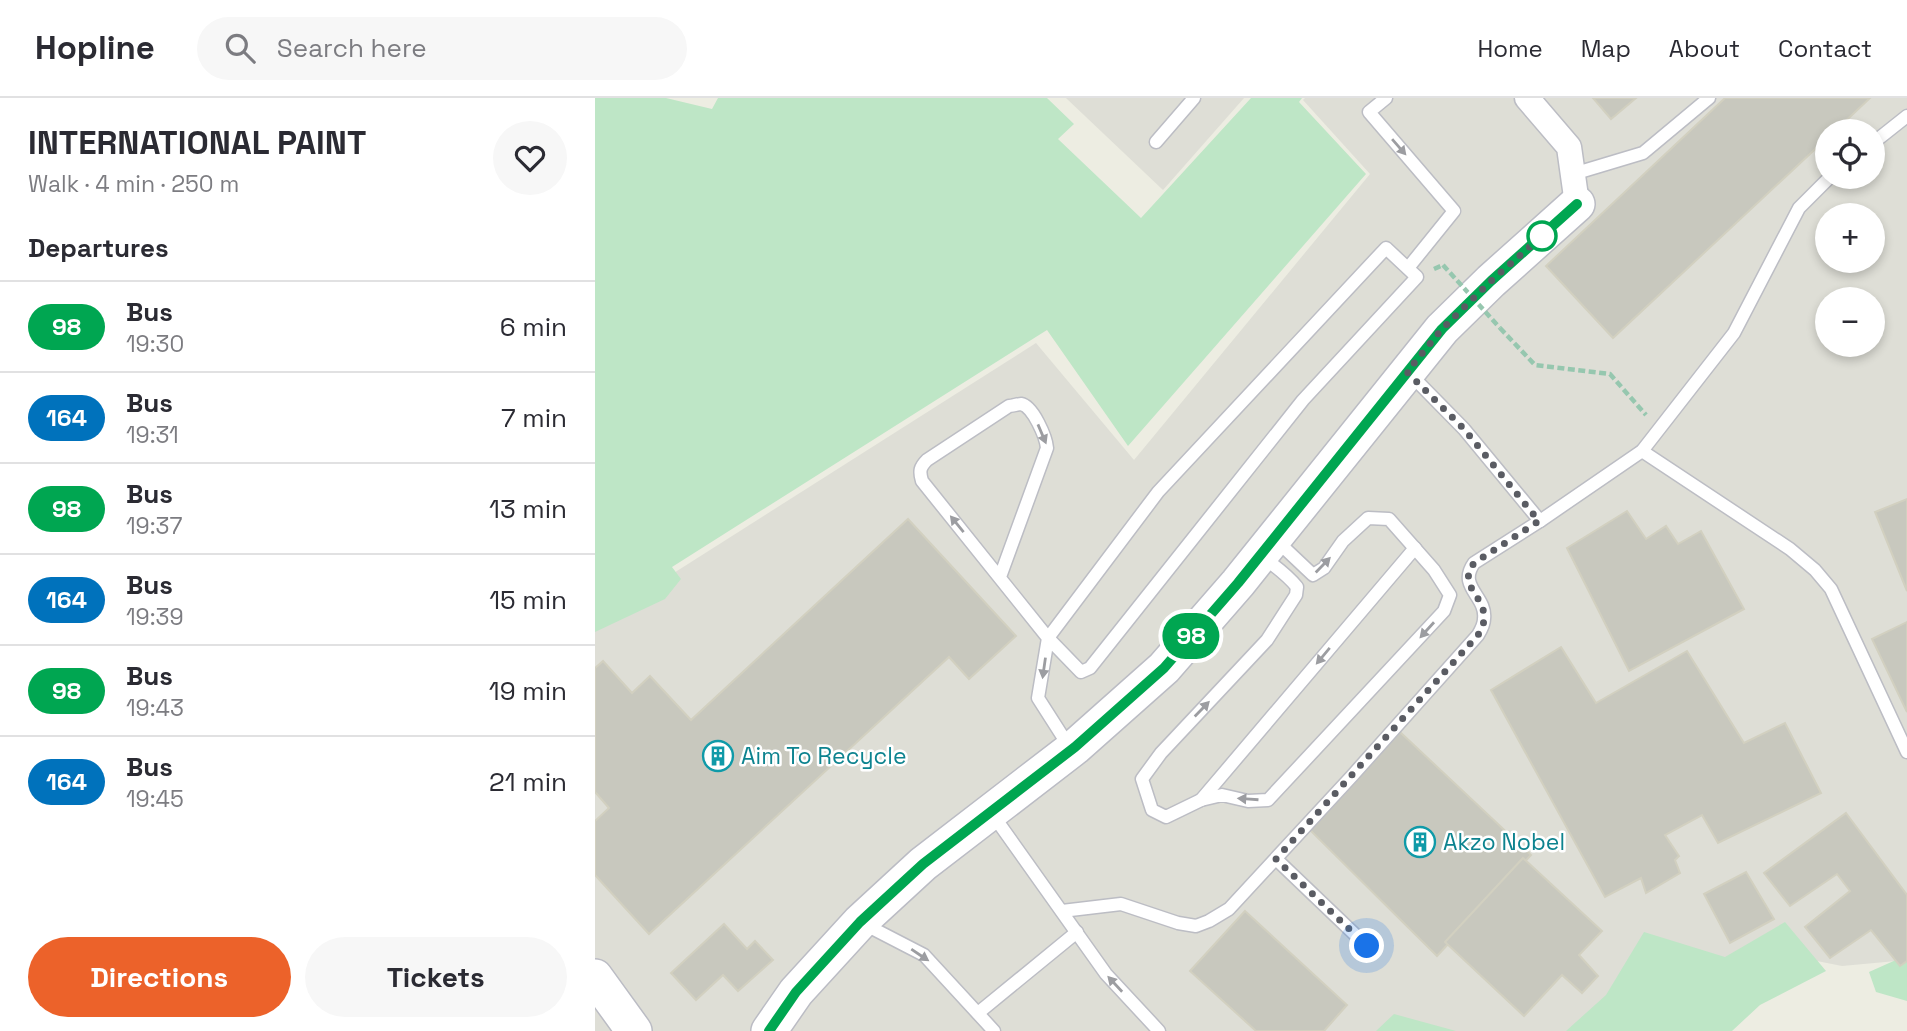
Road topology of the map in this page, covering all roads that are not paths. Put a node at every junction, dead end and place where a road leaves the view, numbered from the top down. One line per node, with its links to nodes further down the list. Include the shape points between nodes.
1 (1194, 98): 7 (lane)
2 (1386, 98): 10 (lane, one-way to 10, via 1369,112 1454,211)
3 (1527, 98): 8 (street, via 1569,147)
4 (1709, 98): 8 (lane, via 1643,153)
5 (1907, 116): 6 (lane)
6 (1885, 133)
7 (1156, 142)
8 (1575, 189): 11 (street)
9 (1819, 189): 12 (lane, via 1799,208 1734,333)
10 (1408, 268): 17 (lane, via 1386,248 1158,492); 17 (lane, via 1417,277 1303,400 1090,668 1081,671)
11 (1407, 372): 13 (lane, via 1464,429); 14 (street)
12 (1642, 451): 13 (lane); 19 (lane, via 1815,570 1831,589)
13 (1539, 521): 22 (lane, via 1474,563 1468,580 1485,615 1478,635)
14 (1268, 546): 15 (lane, one-way to 15, via 1313,575 1368,518 1389,519); 18 (street, via 1164,668); 20 (lane, one-way to 14, via 1166,817 1151,810 1142,779 1267,640 1296,596 1297,587)
15 (1415, 548): 20 (lane, one-way to 20); 20 (lane, one-way to 20, via 1450,595 1444,611 1268,800 1222,795)
16 (1000, 577): 16 (lane, one-way to 16, via 919,473 927,460 1009,406 1020,404 1033,413 1047,448); 17 (lane)
17 (1048, 638): 18 (lane, one-way to 18, via 1038,698)
18 (1071, 750): 21 (street)
19 (1907, 752)
20 (1201, 800)
21 (991, 812): 23 (lane); 24 (street, via 923,864)
22 (1276, 859): 23 (lane, via 1229,909 1196,926 1121,904); 26 (lane)
23 (1062, 911): 25 (lane)
24 (860, 922): 28 (lane, one-way to 28, via 924,955); 30 (street, via 796,992)
25 (1077, 932): 28 (lane); 32 (lane, one-way to 25, via 1106,974)
26 (1367, 946)
27 (595, 977): 29 (street)
28 (978, 1013): 31 (lane)
29 (634, 1031)
30 (769, 1031)
31 (994, 1031)
32 (1159, 1031)

